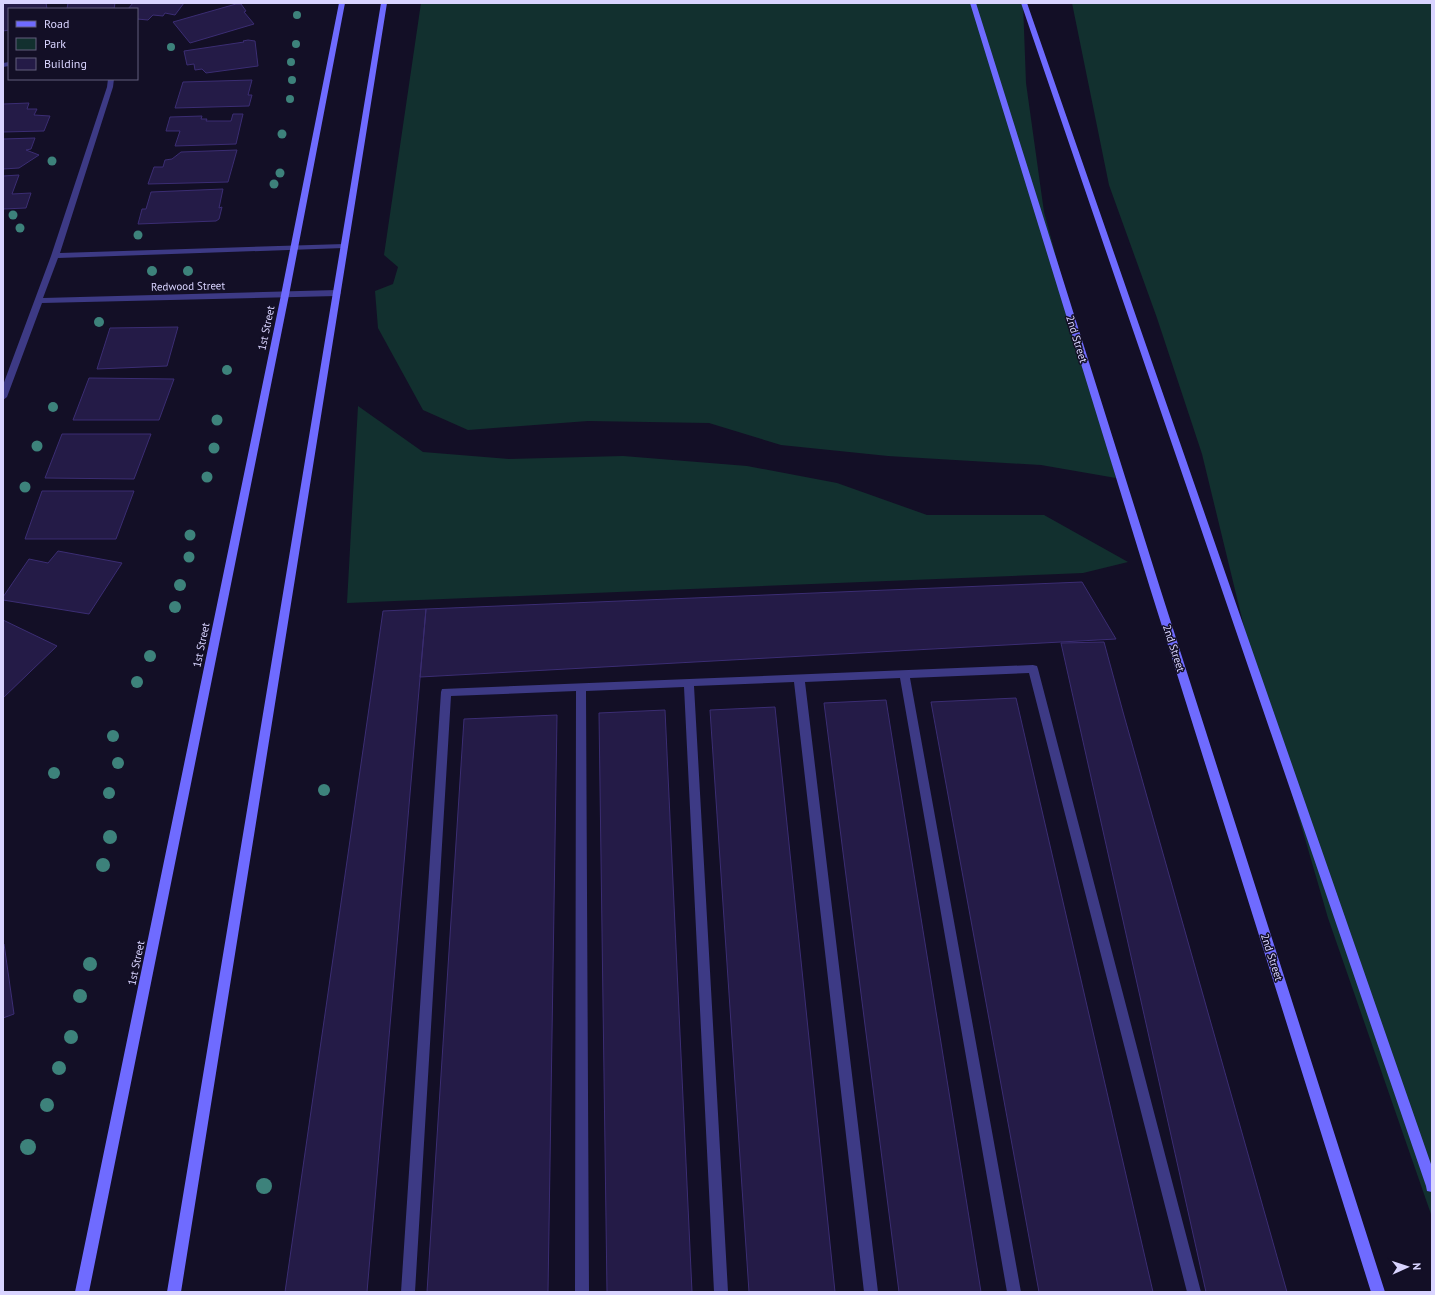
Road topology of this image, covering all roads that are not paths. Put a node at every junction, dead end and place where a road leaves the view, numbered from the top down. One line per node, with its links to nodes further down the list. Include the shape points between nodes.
1 (342, 3): 7 (street, 1st Street)
2 (384, 3): 6 (street)
3 (972, 3): 26 (street, 2nd Street)
4 (1024, 3): 17 (street)
5 (111, 80): 8 (street)
6 (344, 246): 7 (street); 9 (street)
7 (294, 247): 8 (street); 10 (street, 1st Street)
8 (55, 256): 11 (street)
9 (337, 293): 10 (street, Redwood Street); 19 (street)
10 (285, 295): 11 (street, Redwood Street); 18 (street, 1st Street)
11 (39, 301): 12 (street)
12 (3, 396)
13 (904, 674): 14 (street); 24 (street); 25 (street, via 1033,669)
14 (799, 678): 15 (street); 23 (street)
15 (689, 682): 16 (street); 22 (street)
16 (581, 687): 20 (street, via 446,692); 21 (street)
17 (1432, 1186)
18 (82, 1292)
19 (174, 1292)
20 (408, 1292)
21 (582, 1292)
22 (721, 1292)
23 (871, 1292)
24 (1014, 1292)
25 (1194, 1292)
26 (1378, 1292)

